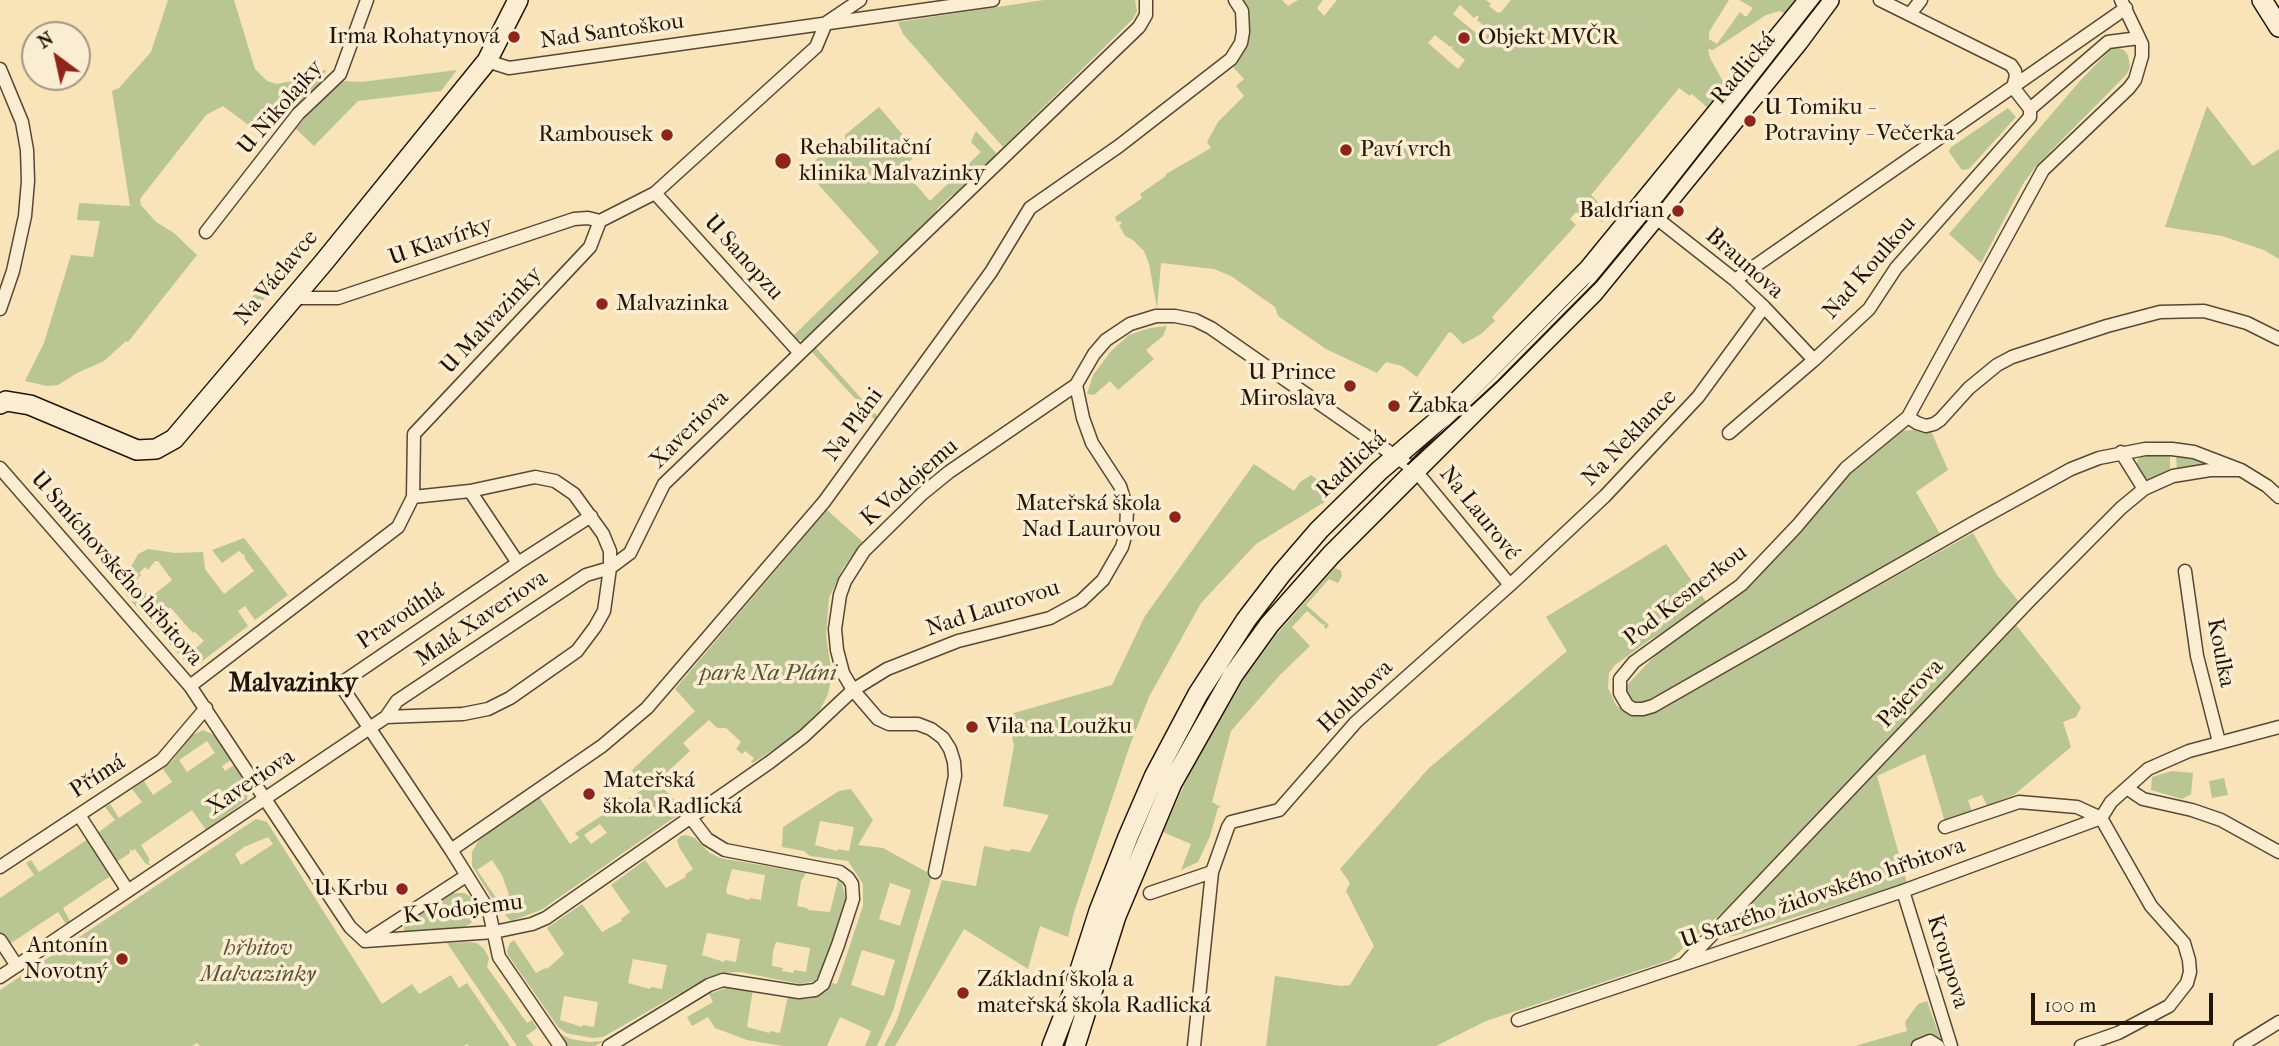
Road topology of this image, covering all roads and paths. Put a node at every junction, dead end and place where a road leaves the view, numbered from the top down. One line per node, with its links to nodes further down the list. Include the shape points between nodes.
1 (367, 0): 25 (street, U Nikolajky, via 340,74 298,114)
2 (519, 0): 17 (main road, Na Václavce)
3 (860, 0): 14 (street)
4 (993, 0): 14 (street, Nad Santoškou)
5 (1146, 0): 31 (street, Xaveriova, via 1146,15 1133,33)
6 (1236, 0): 64 (street, Na Pláni, via 1242,11 1243,32 1231,59 1030,208 991,272 824,502 646,708 602,746)
7 (1809, 0): 23 (main road, Radlická)
8 (1829, 0): 23 (main road, Radlická)
9 (1880, 0): 13 (street)
10 (1921, 0): 13 (street)
11 (2262, 0): 15 (main road)
12 (2123, 4): 16 (street, Pod Kesnerkou); 19 (street)
13 (1910, 14): 19 (street, via 2011,65 2016,76)
14 (826, 23): 17 (street, Nad Santoškou, via 509,68); 22 (street, via 816,47)
15 (2279, 27)
16 (2140, 38): 21 (street, via 2109,42); 35 (street, Pod Kesnerkou, via 2143,56 2135,80 2043,170)
17 (487, 61): 27 (main road, Na Václavce)
18 (0, 69): 20 (street)
19 (2013, 87): 21 (street); 26 (street)
20 (4, 90): 29 (street, via 22,122 28,181 13,271)
21 (2030, 113): 32 (street, Nad Koulkou, via 1896,268 1869,309)
22 (655, 193): 24 (street); 31 (street, U Sanopzu)
23 (1648, 212): 26 (street, Braunova); 38 (main road, Radlická, via 1442,417); 40 (main road, Radlická, via 1594,293)
24 (600, 221): 27 (street, U Klavírky, via 574,219 338,298); 44 (street, U Malvazinky, via 590,247 414,435)
25 (206, 232)
26 (1735, 280): 28 (street, Braunova)
27 (293, 298): 34 (main road, Na Václavce, via 174,439 156,449 127,447 30,405)
28 (1764, 307): 32 (street, Braunova); 50 (street, Na Neklance, via 1698,397 1605,496)
29 (0, 309)
30 (2279, 339): 35 (street, via 2247,323 2204,311 2160,312 2012,357 1969,388 1934,424 1917,424)
31 (799, 352): 48 (street, Xaveriova, via 664,484 630,553)
32 (1814, 360): 36 (street, Nad Koulkou)
33 (1076, 385): 38 (street, K Vodojemu, via 1094,354 1124,327 1156,316 1195,320); 52 (street, K Vodojemu, via 949,472 864,551 843,588 835,629 840,663); 52 (street, Nad Laurovou, via 1092,443 1120,486 1127,509 1123,544 1103,580 1081,601 1050,618 958,641 887,669)
34 (2, 401)
35 (1908, 417): 37 (street, Pod Kesnerkou, via 1846,468 1741,585 1625,671 1619,684 1627,705 1633,709 1653,706 2071,469)
36 (1730, 433)
37 (2120, 452): 41 (street, Pod Kesnerkou, via 2194,452); 42 (street)
38 (1395, 457): 40 (street, Na Laurové); 83 (main road, Radlická, via 1319,530 1220,657 1154,776 1099,911)
39 (0, 468): 51 (street, U Smíchovského hřbitova)
40 (1415, 470): 50 (street, Na Laurové); 84 (main road, Radlická, via 1269,625 1233,676 1172,783 1116,916)
41 (2241, 470): 42 (street, via 2173,476); 45 (street, Pod Kesnerkou)
42 (2144, 489): 76 (street, Pajerova, via 2028,602)
43 (470, 491): 44 (street); 46 (street, via 535,477 555,481 574,494); 47 (street)
44 (413, 497): 51 (street, U Malvazinky, via 398,527)
45 (2279, 497)
46 (591, 516): 47 (street, Pravoúhlá); 48 (street, via 610,551)
47 (518, 563): 56 (street, Pravoúhlá, via 340,684)
48 (610, 568): 54 (street, Malá Xaveriova, via 586,575 397,701); 54 (street, via 604,611 596,627 577,651 510,698 463,714)
49 (2185, 571): 57 (street, Koulka, via 2197,656)
50 (1510, 585): 68 (street, Holubova, via 1356,722 1279,810 1237,820 1228,827)
51 (190, 686): 53 (street, U Smíchovského hřbitova)
52 (853, 690): 61 (street, K Vodojemu, via 804,736); 67 (street, via 878,719 931,729 950,749 955,776)
53 (206, 708): 59 (street, U Smíchovského hřbitova); 60 (street, Přímá, via 162,760)
54 (386, 717): 56 (street, Xaveriova)
55 (2279, 727): 57 (street)
56 (368, 729): 59 (street, Xaveriova); 64 (street, Pravoúhlá)
57 (2219, 742): 58 (street, via 2159,763)
58 (2129, 786): 62 (street); 65 (street, via 2143,799 2221,820)
59 (267, 799): 70 (street, Xaveriova); 75 (street, U Smíchovského hřbitova, via 350,927)
60 (79, 816): 66 (street, Přímá); 70 (street)
61 (691, 818): 73 (street, K Vodojemu, via 546,918); 82 (street, via 707,839 725,850 840,872 848,878 853,899 838,945 823,984 815,990 799,992 723,980)
62 (2101, 818): 63 (street, via 2077,807 2019,802); 71 (street, U Starého židovského hřbitova); 89 (street, via 2151,906 2184,943 2190,972 2169,1006)
63 (1945, 827)
64 (451, 850): 69 (street, Pravoúhlá)
65 (2279, 852)
66 (0, 867)
67 (935, 872)
68 (1212, 872): 72 (street); 85 (street)
69 (466, 876): 73 (street, Pravoúhlá, via 489,911); 75 (street)
70 (128, 891): 77 (street, Xaveriova)
71 (1903, 891): 76 (street, U Starého židovského hřbitova); 88 (street, Kroupova)
72 (1150, 893)
73 (494, 932): 75 (street, K Vodojemu); 81 (street, Pravoúhlá, via 499,957)
74 (0, 940): 77 (street)
75 (366, 942)
76 (1683, 965): 79 (street, U Starého židovského hřbitova)
77 (17, 966): 78 (street, Xaveriova)
78 (0, 977)
79 (1518, 1020)
80 (2279, 1022): 90 (street)
81 (560, 1046)
82 (609, 1046)
83 (1052, 1046)
84 (1075, 1046)
85 (1195, 1046)
86 (1918, 1046): 87 (street, via 1930,1041)
87 (1938, 1046)
88 (1951, 1046)
89 (2081, 1046)
90 (2240, 1046)

